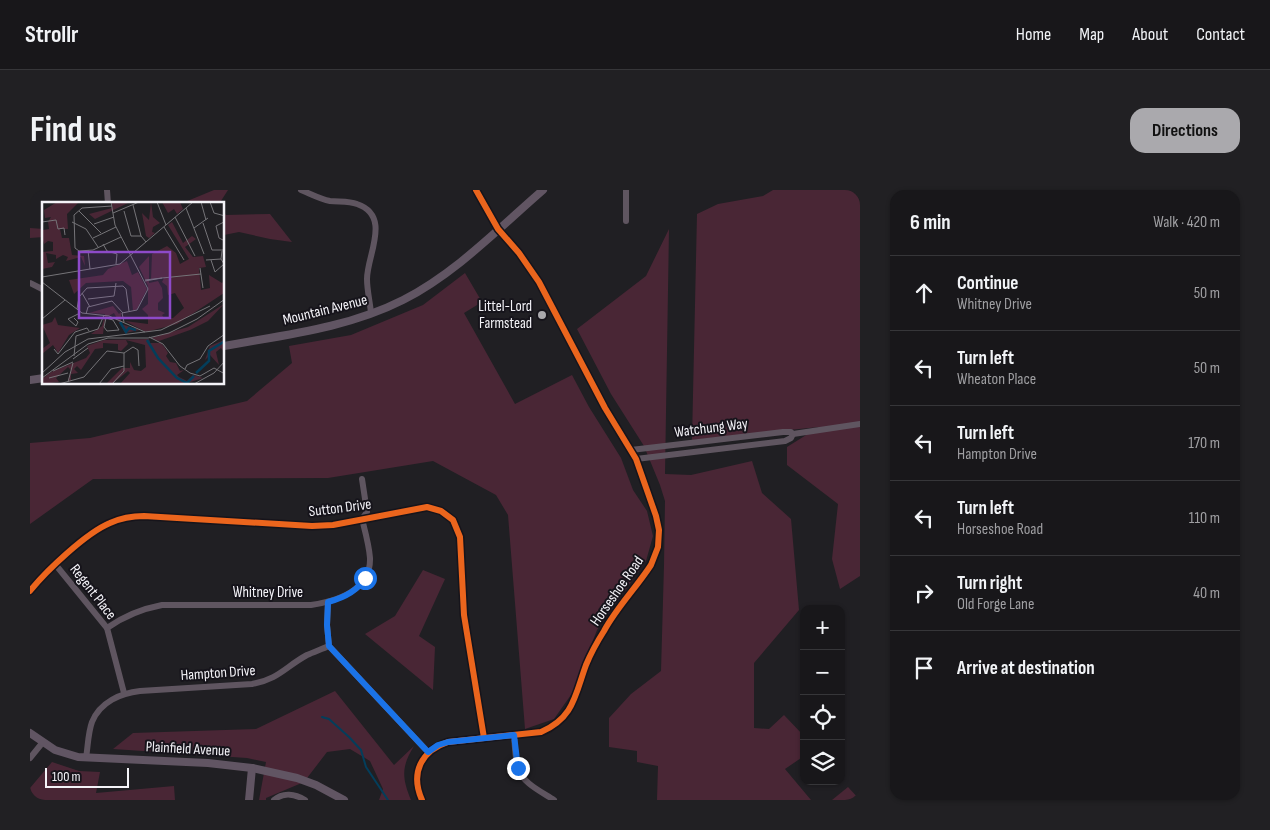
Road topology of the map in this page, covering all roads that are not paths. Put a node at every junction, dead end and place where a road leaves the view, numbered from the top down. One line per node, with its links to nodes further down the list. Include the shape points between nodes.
1 (302, 190): 9 (street, via 329,200 356,204 374,219 376,237 367,279)
2 (476, 190): 6 (street, Horseshoe Road)
3 (543, 190): 6 (main road, Mountain Avenue)
4 (626, 190): 5 (street)
5 (626, 221)
6 (498, 229): 9 (main road, Mountain Avenue, via 437,280 403,300); 13 (street, Horseshoe Road, via 539,282 605,408)
7 (30, 283): 8 (street)
8 (42, 289)
9 (371, 313): 10 (main road, Mountain Avenue, via 315,329)
10 (225, 346)
11 (860, 424): 12 (street, Watchung Way)
12 (793, 434): 13 (street, Watchung Way, via 783,432); 14 (street, Watchung Way, via 784,441)
13 (631, 450): 14 (street, Horseshoe Road)
14 (636, 459): 24 (street, Horseshoe Road, via 659,530 658,547 651,566 602,632 589,658 576,698 565,716 541,732)
15 (362, 479): 16 (street, Whitney Drive, via 367,512)
16 (362, 519): 17 (street, Sutton Drive, via 312,526 135,516 103,526); 19 (street, Whitney Drive, via 370,558 367,574 357,589); 25 (street, Sutton Drive, via 427,507 444,512 457,526 461,541 464,615)
17 (55, 564): 18 (street, Sutton Drive); 20 (street, Regent Place)
18 (30, 591)
19 (328, 602): 20 (street, Whitney Drive, via 301,606 162,605 133,613); 21 (street)
20 (107, 628): 22 (street, Regent Place)
21 (329, 646): 22 (street, Hampton Drive, via 264,682); 27 (street)
22 (124, 693): 29 (street, Hampton Drive, via 112,698 94,717)
23 (30, 733): 26 (main road, Plainfield Avenue)
24 (514, 735): 25 (street, Horseshoe Road); 36 (street, via 521,774 528,783)
25 (484, 738): 27 (street, Horseshoe Road, via 448,742)
26 (43, 742): 28 (street); 29 (main road, Plainfield Avenue, via 63,754)
27 (428, 752): 35 (street, via 417,778)
28 (30, 758)
29 (86, 758): 30 (main road, Plainfield Avenue)
30 (252, 768): 31 (main road); 34 (main road, Plainfield Avenue, via 297,778)
31 (249, 800)
32 (274, 800): 33 (street, via 287,794)
33 (305, 800)
34 (344, 800)
35 (422, 800)
36 (554, 800)

